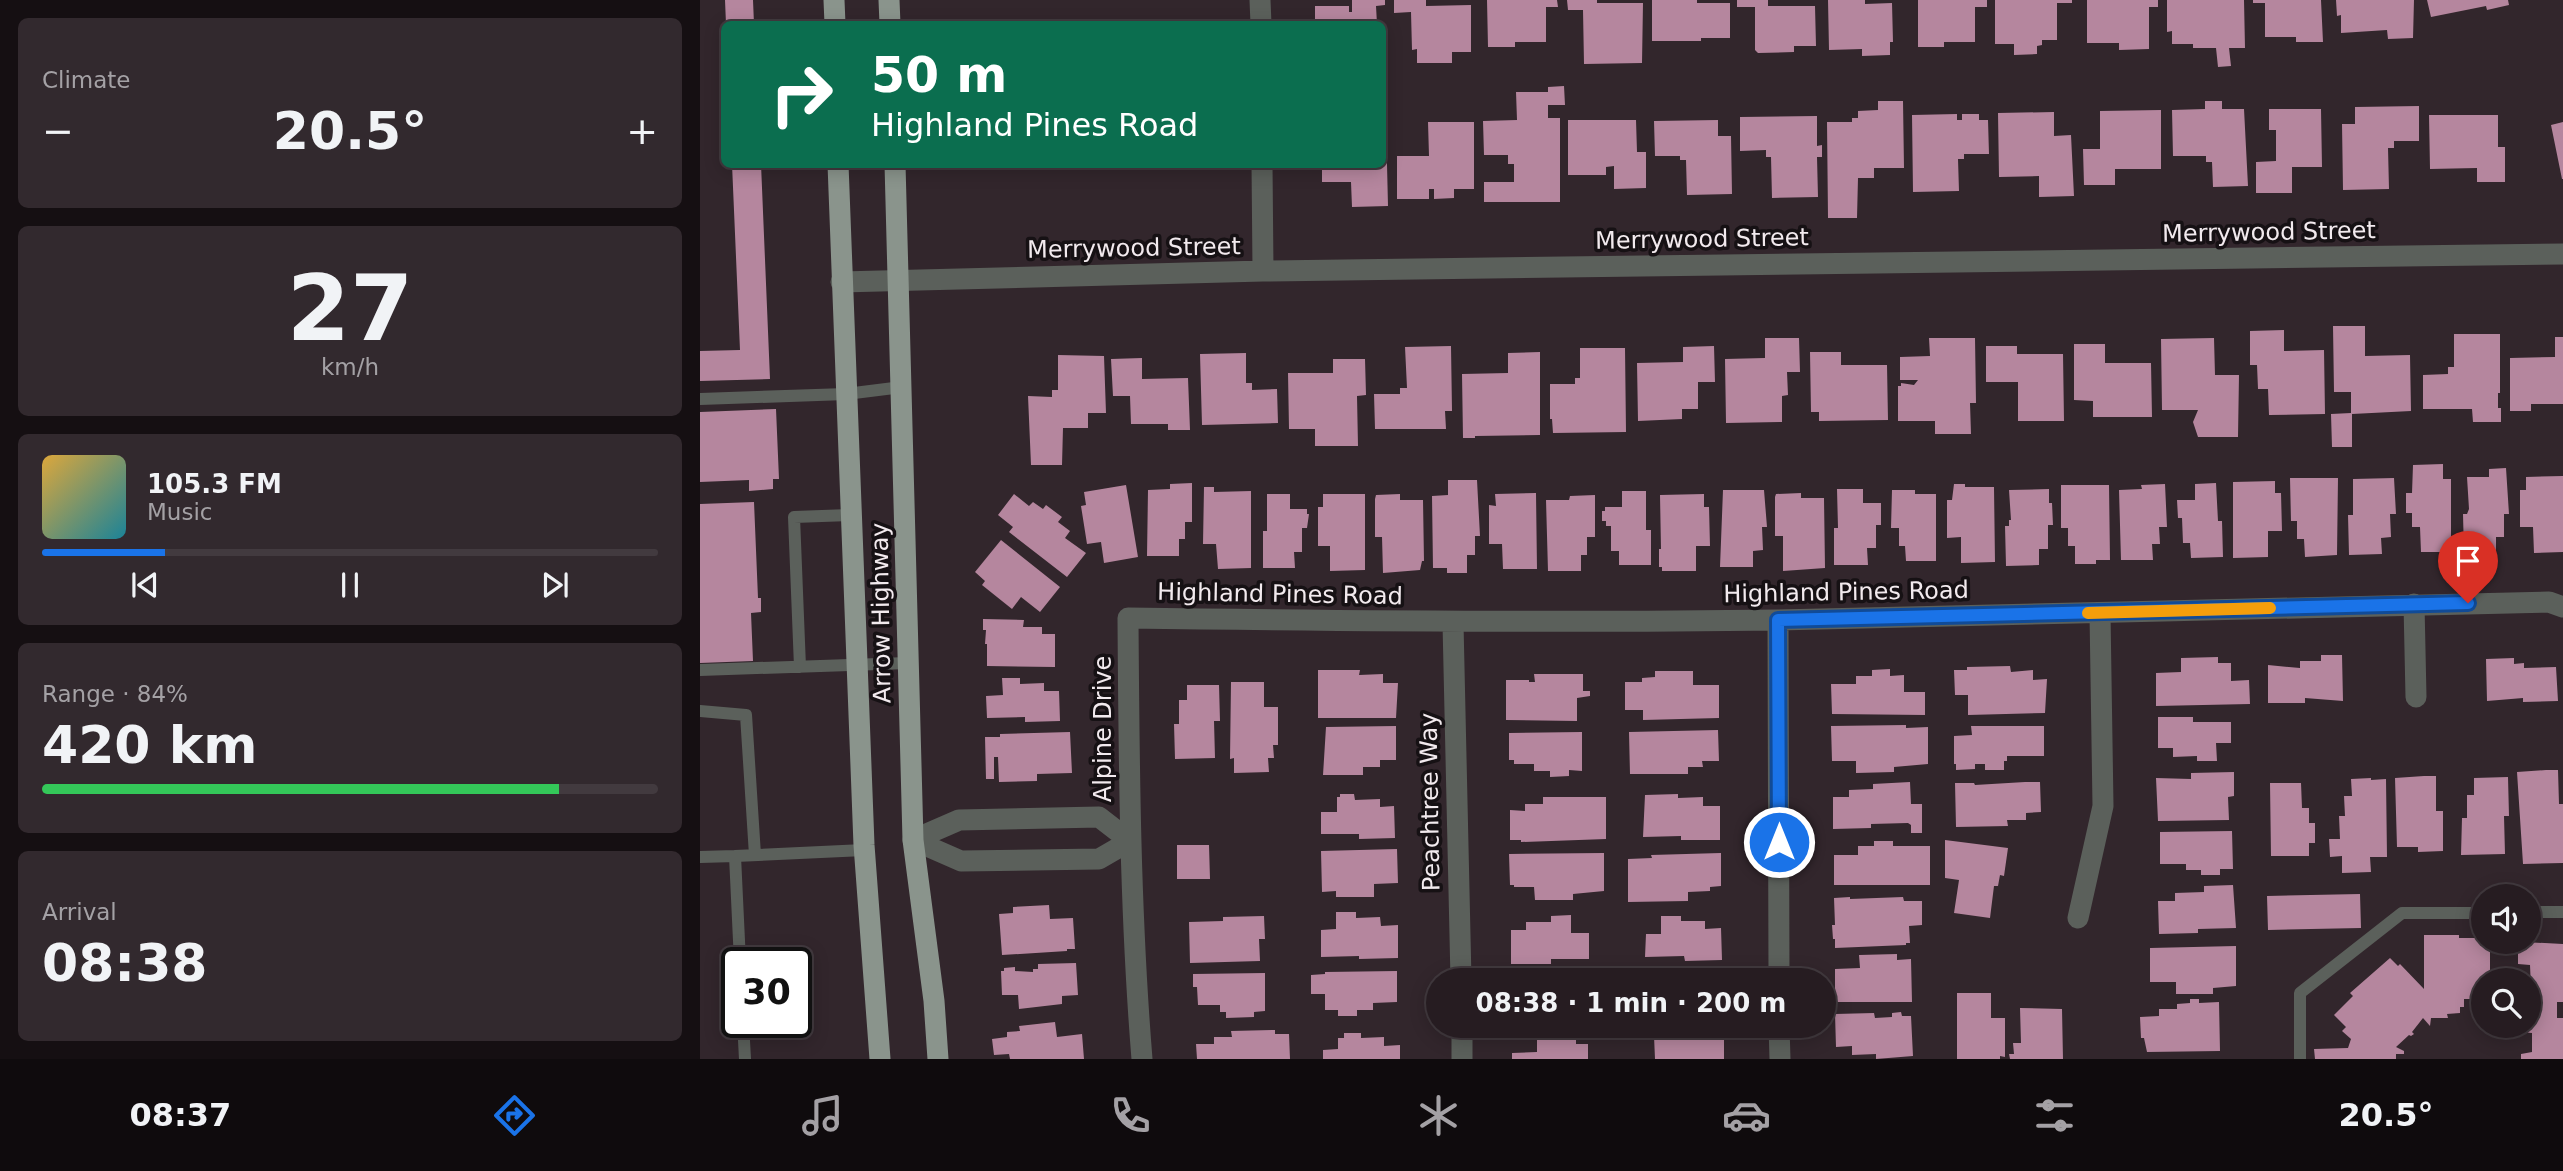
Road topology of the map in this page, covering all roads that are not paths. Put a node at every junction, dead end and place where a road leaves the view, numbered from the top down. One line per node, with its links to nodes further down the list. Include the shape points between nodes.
1 (834, 0): 4 (main road)
2 (890, 0): 5 (main road)
3 (1260, 0): 6 (street)
4 (835, 21)
5 (890, 21)
6 (1261, 21)
7 (838, 168): 13 (main road, Arrow Highway)
8 (895, 168): 12 (main road, Arrow Highway)
9 (1262, 168): 11 (street)
10 (2563, 254): 11 (street, Merrywood Street)
11 (1264, 271): 12 (street, Merrywood Street)
12 (899, 280): 13 (street, Merrywood Street); 14 (main road, Arrow Highway)
13 (841, 282): 15 (main road, Arrow Highway)
14 (902, 387): 15 (lane); 24 (main road, Arrow Highway)
15 (846, 394): 16 (lane); 17 (main road, Arrow Highway)
16 (700, 399)
17 (850, 515): 25 (main road, Arrow Highway); 26 (lane, via 794,517)
18 (2414, 604): 19 (street, Highland Pines Road, via 2549,602); 20 (street, Highland Pines Road); 28 (street)
19 (2563, 607)
20 (2100, 612): 22 (street, Highland Pines Road); 39 (street, via 2103,806)
21 (1128, 618): 23 (street, Highland Pines Road); 31 (street, Alpine Drive)
22 (1778, 620): 23 (street, Highland Pines Road); 42 (street)
23 (1453, 623): 41 (street, Peachtree Way)
24 (908, 663): 25 (lane); 30 (main road, Arrow Highway)
25 (857, 666): 26 (lane); 32 (main road, Arrow Highway)
26 (800, 667): 27 (lane)
27 (700, 670)
28 (2416, 697)
29 (700, 712): 33 (lane, via 746,715)
30 (913, 840): 31 (street, via 961,861 1099,859); 31 (street, Alpine Drive, via 959,820 1099,817); 48 (main road, Arrow Highway)
31 (1130, 841): 49 (street, Alpine Drive)
32 (864, 850): 33 (lane); 47 (main road, Arrow Highway)
33 (755, 855): 34 (lane)
34 (736, 856): 35 (lane); 40 (lane)
35 (700, 858)
36 (2541, 912): 37 (lane)
37 (2563, 912)
38 (2471, 913): 52 (lane, via 2402,914 2300,993)
39 (2078, 918)
40 (739, 947)
41 (1461, 968)
42 (1779, 968)
43 (744, 1038): 46 (lane)
44 (1461, 1038): 50 (street)
45 (1779, 1038): 51 (street)
46 (745, 1059)
47 (880, 1059)
48 (938, 1059)
49 (1142, 1059)
50 (1462, 1059)
51 (1780, 1059)
52 (2300, 1059)

